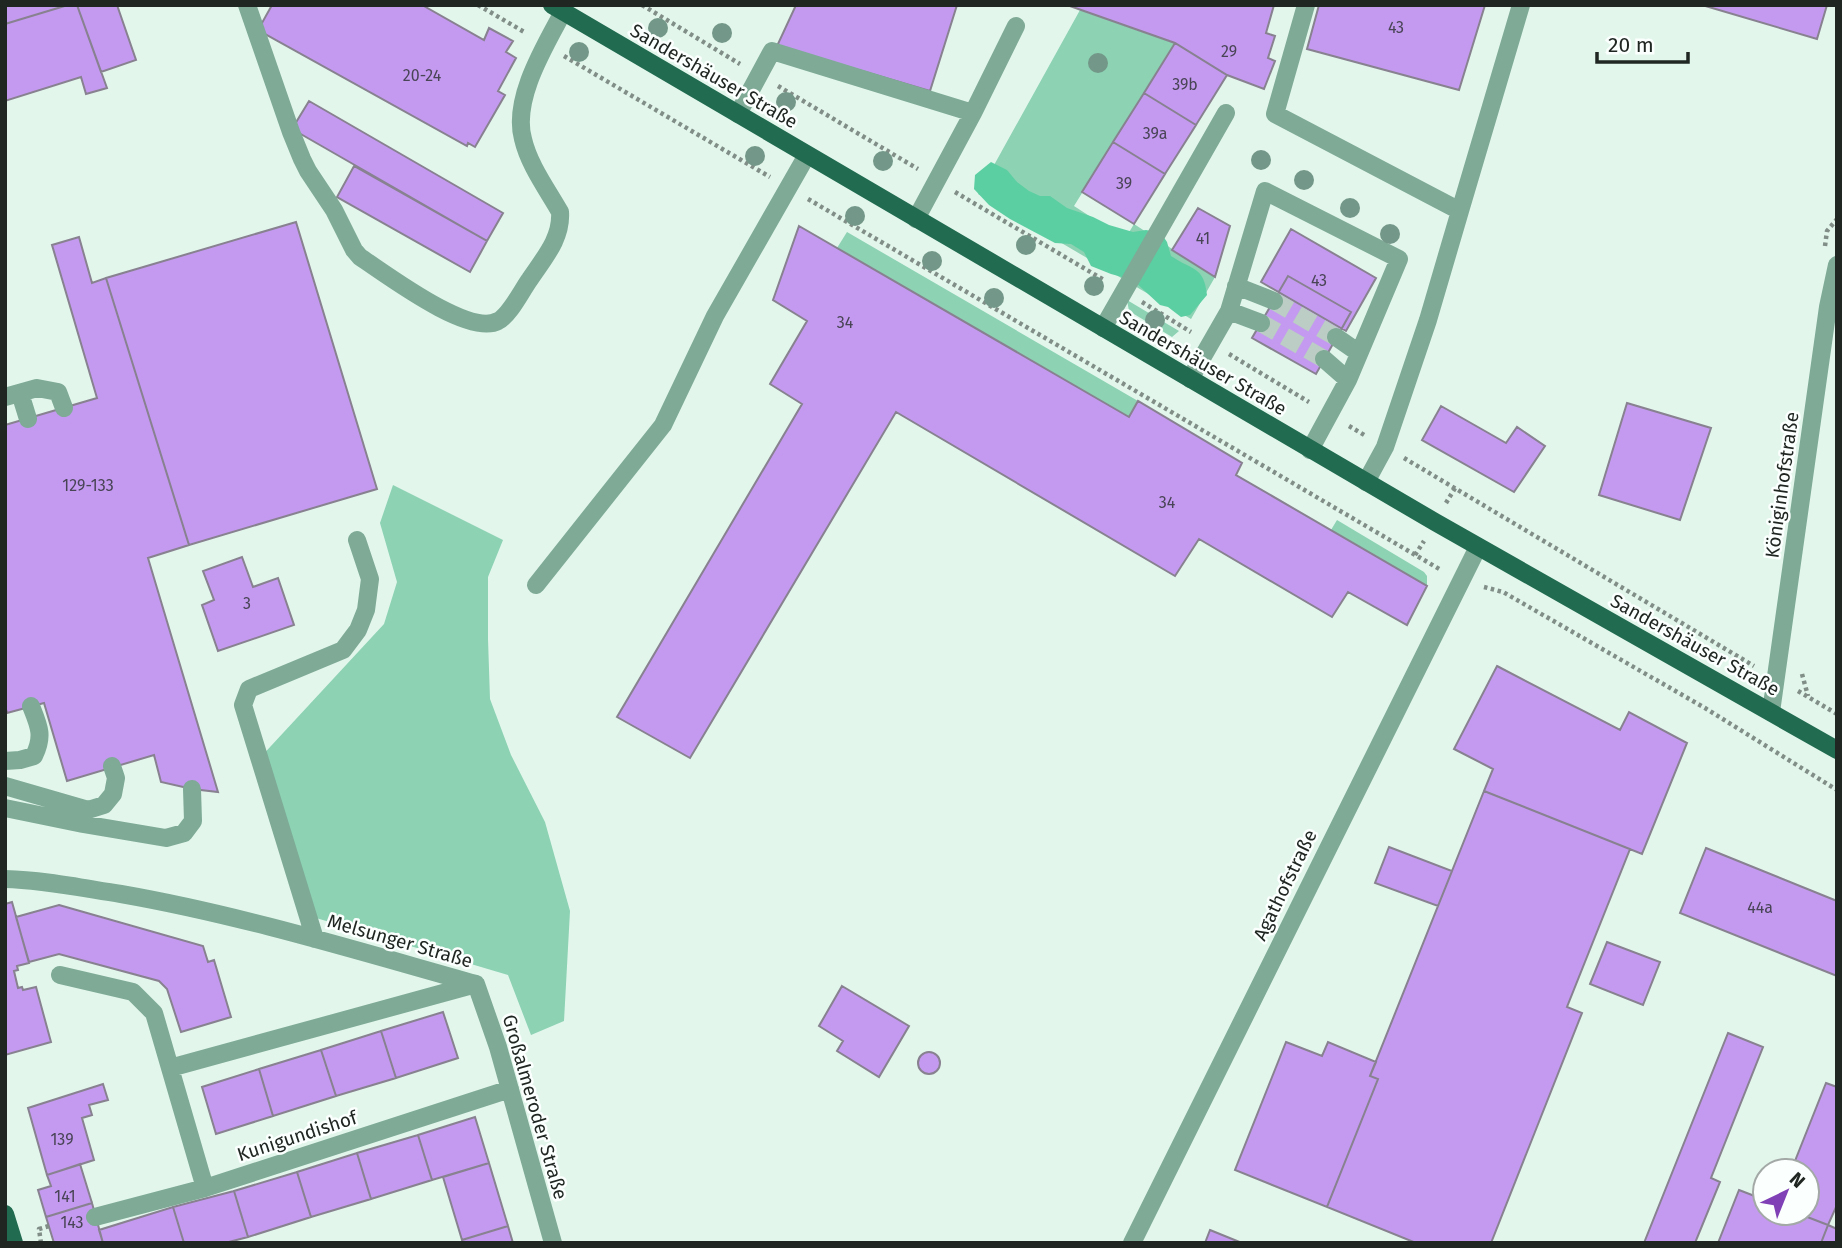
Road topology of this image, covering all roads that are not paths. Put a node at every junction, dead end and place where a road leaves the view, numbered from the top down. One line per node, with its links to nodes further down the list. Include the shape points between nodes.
1 (247, 5): 4 (street, via 308,171 354,250 436,307 490,324 504,317 556,240 561,222 560,212 527,154 520,124 532,75)
2 (1306, 5): 10 (street, via 1275,114)
3 (1521, 5): 10 (street)
4 (558, 8): 8 (main road, Sandershäuser Straße)
5 (1016, 26): 6 (street)
6 (973, 113): 8 (street, via 772,51); 11 (street)
7 (1226, 113): 18 (street)
8 (738, 114): 9 (main road, Sandershäuser Straße)
9 (807, 155): 11 (main road, Sandershäuser Straße); 31 (street, via 715,316 663,425)
10 (1460, 211): 28 (street, via 1385,447)
11 (916, 219): 18 (main road, Sandershäuser Straße)
12 (1837, 265): 15 (street, Königinhofstraße)
13 (1236, 286): 14 (street); 16 (street); 20 (street, via 1265,191 1399,259)
14 (1274, 300)
15 (1833, 308): 33 (street, Königinhofstraße)
16 (1229, 310): 17 (street); 22 (street)
17 (1261, 323)
18 (1103, 328): 22 (main road, Sandershäuser Straße)
19 (1336, 337): 20 (street)
20 (1359, 353): 23 (street)
21 (1324, 359): 23 (street)
22 (1190, 379): 27 (main road, Sandershäuser Straße)
23 (1348, 380): 27 (street)
24 (13, 395): 25 (street, via 37,388 58,392); 26 (street)
25 (64, 408)
26 (29, 419)
27 (1310, 450): 28 (main road, Sandershäuser Straße)
28 (1366, 482): 30 (main road, Sandershäuser Straße)
29 (357, 540): 41 (street, via 370,579 358,630 343,650 249,688 243,705)
30 (1478, 547): 33 (main road, Sandershäuser Straße); 51 (street, Agathofstraße)
31 (536, 585)
32 (31, 706): 35 (street, via 40,729 40,745 34,756)
33 (1771, 712): 34 (main road, Sandershäuser Straße)
34 (1837, 750)
35 (5, 761)
36 (112, 766): 37 (street, via 116,778 113,794 104,805 88,810)
37 (5, 786)
38 (192, 789): 39 (street, via 193,821 184,834 166,838)
39 (5, 808)
40 (5, 879): 41 (street, Melsunger Straße, via 162,902)
41 (315, 939): 43 (street, Melsunger Straße)
42 (60, 975): 44 (street, via 133,992 154,1013)
43 (476, 984): 44 (street, Melsunger Straße); 45 (street, Großalmeroder Straße)
44 (170, 1068): 46 (street)
45 (510, 1089): 46 (street, Kunigundishof); 50 (street, Großalmeroder Straße)
46 (205, 1188): 48 (street, Kunigundishof)
47 (5, 1214): 49 (main road)
48 (96, 1217)
49 (14, 1243)
50 (553, 1243)
51 (1132, 1243)

